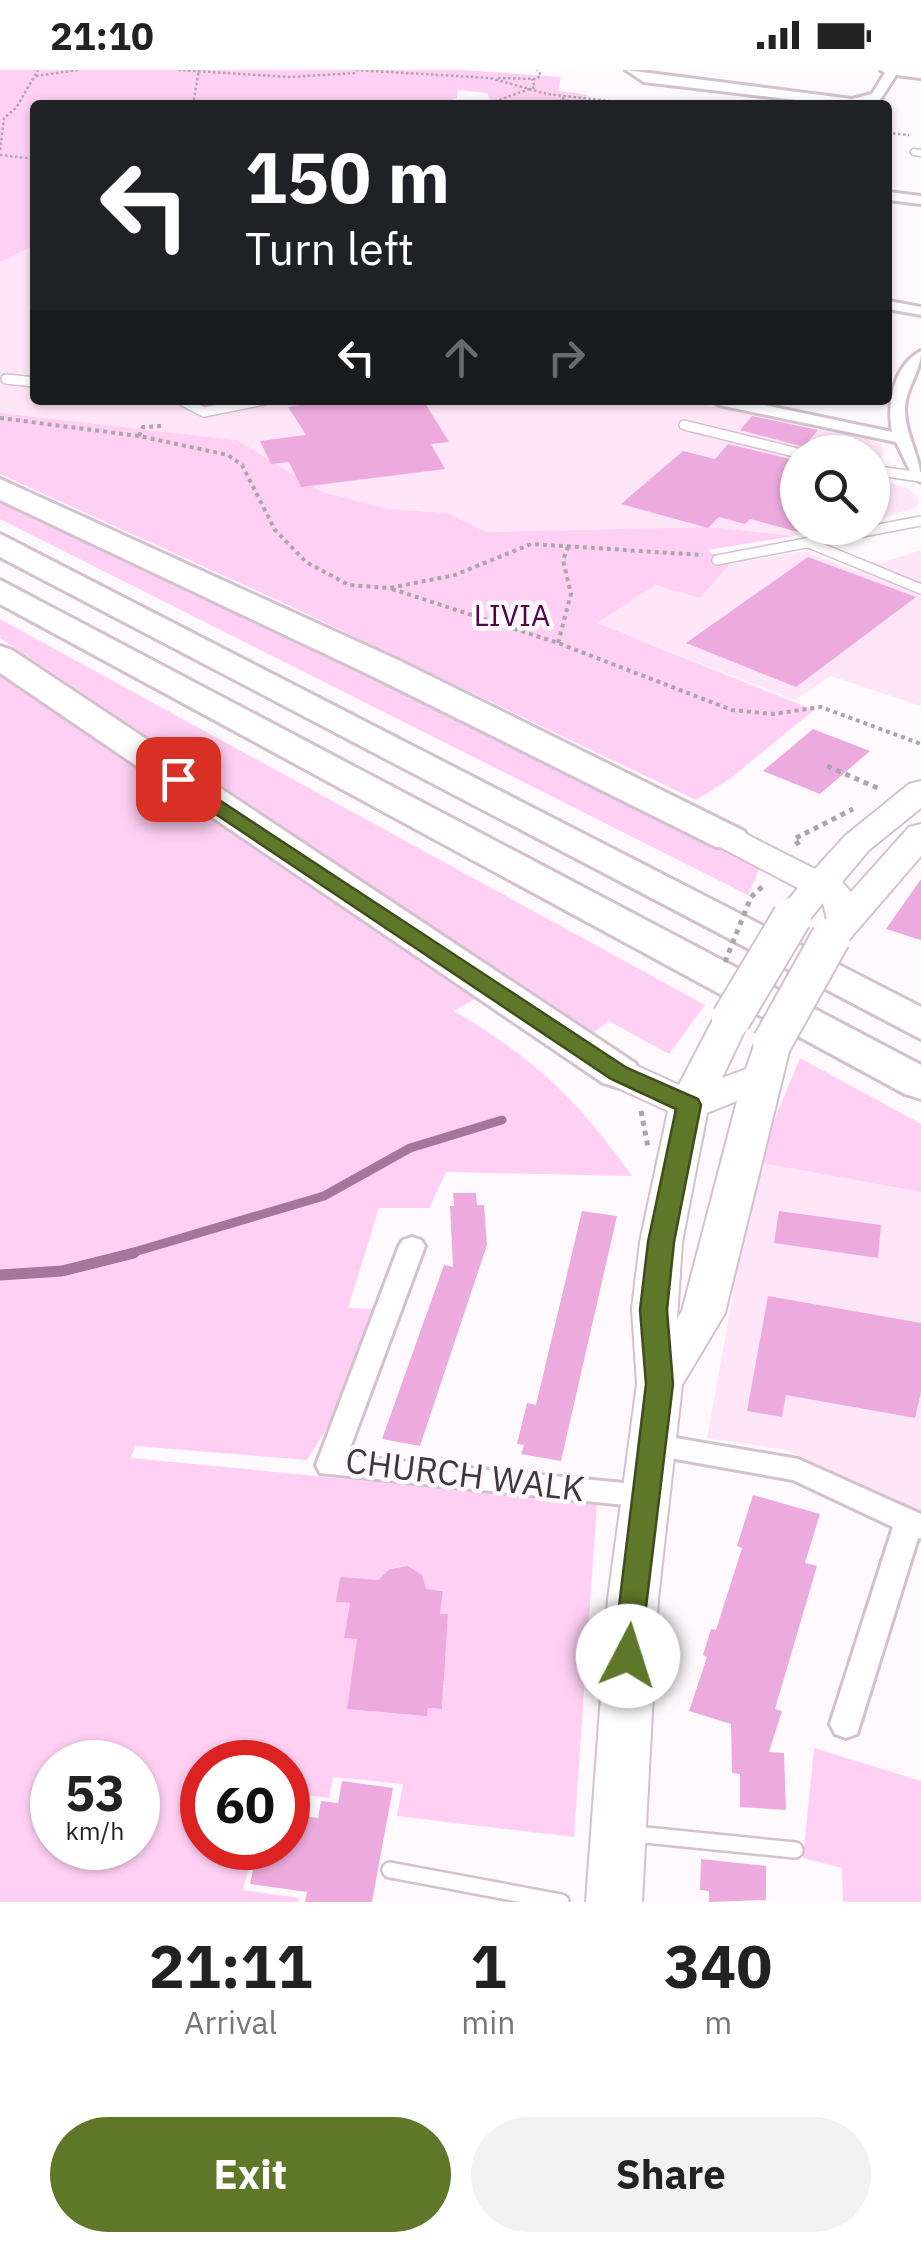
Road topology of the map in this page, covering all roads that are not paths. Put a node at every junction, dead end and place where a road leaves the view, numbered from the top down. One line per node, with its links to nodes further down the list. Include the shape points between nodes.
1 (632, 70): 4 (street, via 644,78)
2 (891, 70): 3 (street); 5 (street, via 876,97)
3 (921, 74)
4 (827, 100)
5 (864, 100)
6 (892, 196): 7 (street)
7 (921, 200)
8 (892, 306): 9 (street)
9 (921, 311)
10 (921, 356): 17 (street, via 897,399)
11 (6, 379): 12 (lane)
12 (30, 381)
13 (189, 405): 14 (lane, via 200,412)
14 (237, 405)
15 (743, 405): 17 (street)
16 (684, 426): 18 (lane)
17 (898, 438): 20 (street)
18 (780, 449)
19 (890, 473): 20 (lane)
20 (921, 477)
21 (0, 488): 33 (highway)
22 (921, 521): 23 (lane)
23 (890, 527)
24 (0, 544): 37 (highway)
25 (793, 545): 27 (lane)
26 (816, 545): 28 (lane)
27 (721, 559)
28 (921, 588)
29 (0, 590): 39 (highway)
30 (0, 657): 40 (highway)
31 (921, 791): 34 (main road)
32 (921, 834): 36 (main road)
33 (730, 839): 34 (main road, via 794,848); 35 (main road)
34 (857, 842): 35 (main road)
35 (818, 883): 36 (main road, via 843,905); 41 (main road, bridge, via 730,1019)
36 (838, 928): 38 (main road, bridge)
37 (921, 1025)
38 (766, 1060): 41 (main road); 43 (main road, via 704,1313)
39 (921, 1084)
40 (626, 1087): 41 (main road)
41 (689, 1105): 43 (main road, via 661,1242 654,1310)
42 (412, 1246): 45 (street, CHURCH WALK, via 330,1465)
43 (660, 1384): 44 (main road)
44 (652, 1445): 45 (main road); 46 (street, via 798,1470)
45 (644, 1496): 48 (main road)
46 (915, 1524): 47 (street)
47 (846, 1724)
48 (617, 1832): 49 (lane); 52 (main road)
49 (794, 1850)
50 (390, 1870): 51 (lane)
51 (561, 1902)
52 (614, 1902)

